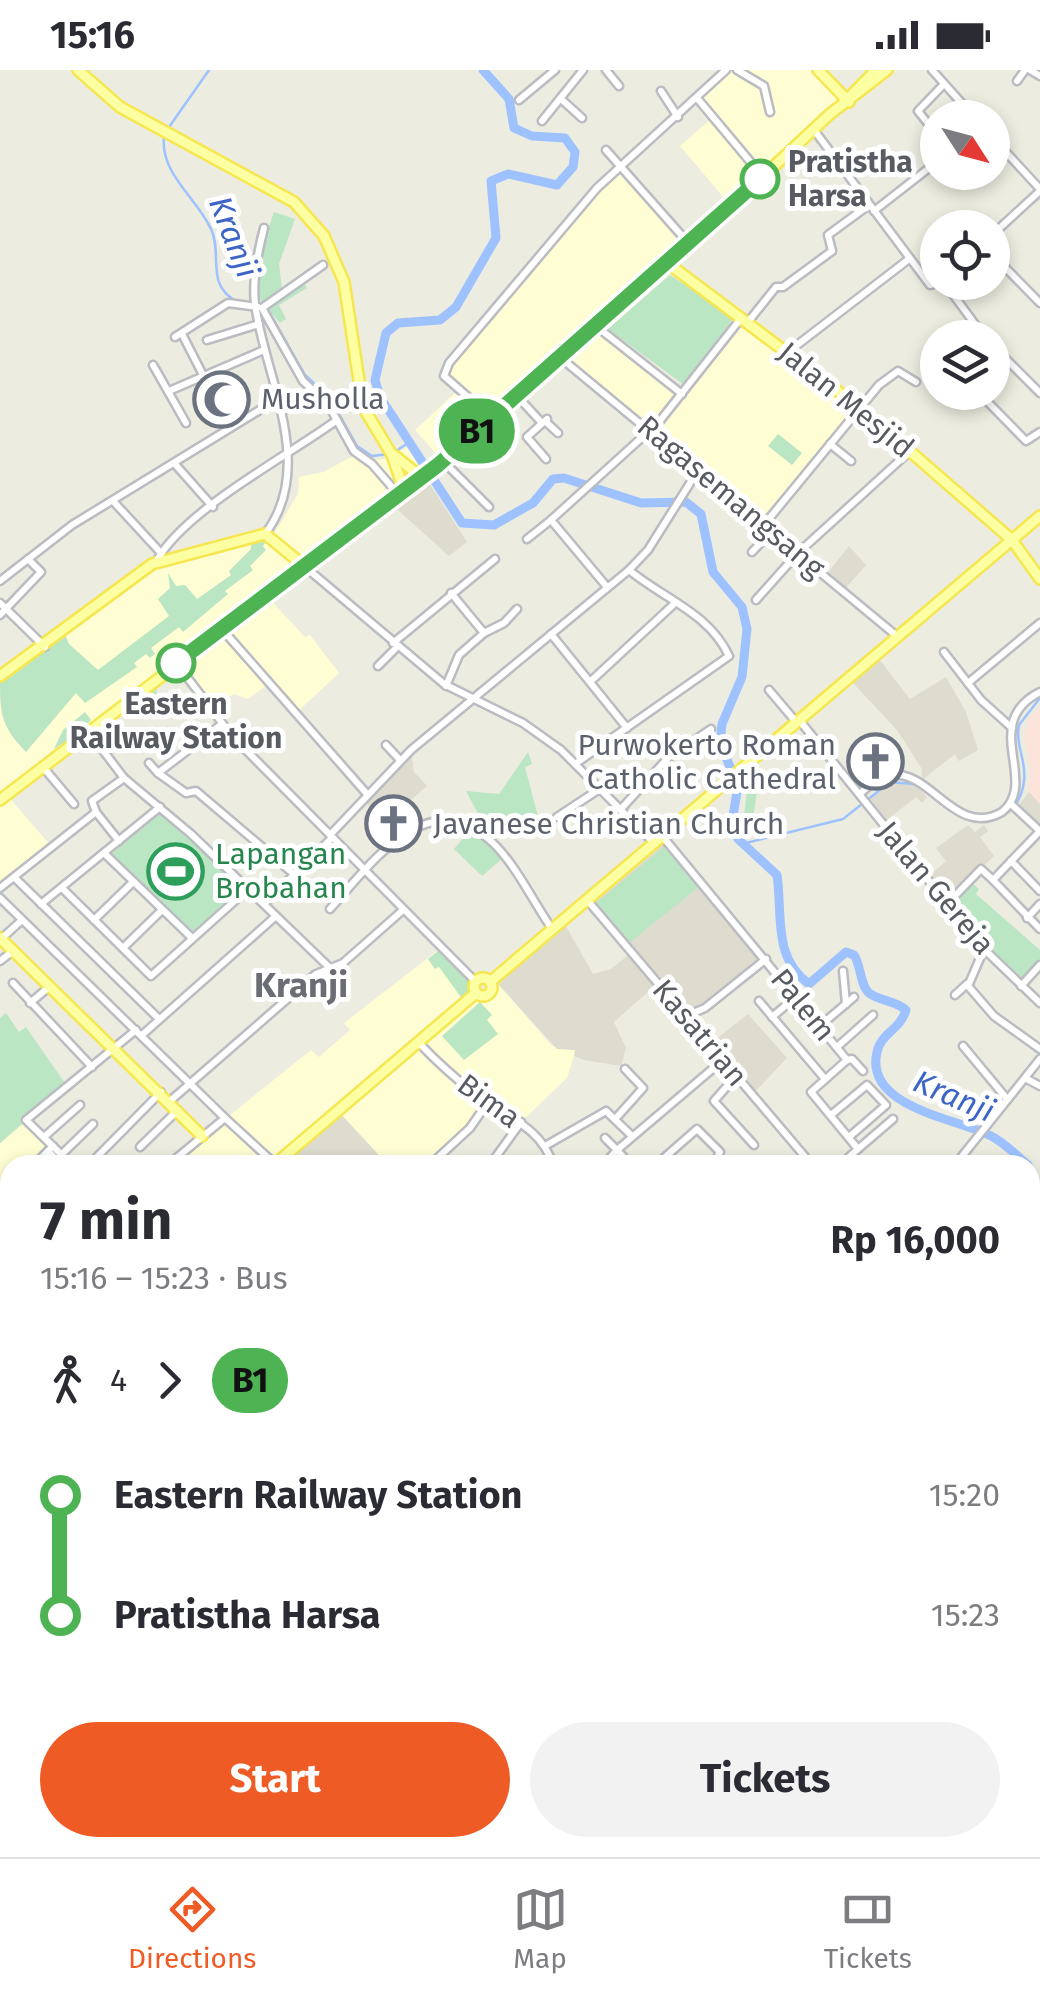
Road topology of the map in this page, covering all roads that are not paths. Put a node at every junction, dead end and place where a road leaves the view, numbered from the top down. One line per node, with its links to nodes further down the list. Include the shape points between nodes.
1 (78, 70): 75 (main road, via 120,107 294,202 324,236 344,282 363,408)
2 (555, 70): 19 (street)
3 (583, 70): 18 (street)
4 (606, 70): 15 (street)
5 (726, 70): 17 (street)
6 (737, 70): 23 (street, via 764,86)
7 (818, 70): 22 (main road)
8 (876, 70): 22 (main road)
9 (887, 70): 22 (main road)
10 (932, 70): 14 (street)
11 (1028, 70): 12 (street); 13 (street)
12 (1040, 76)
13 (1017, 81)
14 (944, 84): 20 (street); 21 (street)
15 (620, 86)
16 (660, 91): 24 (street)
17 (697, 98): 24 (street); 32 (street)
18 (562, 99): 25 (street); 26 (street)
19 (519, 100)
20 (929, 100)
21 (959, 100)
22 (846, 102): 27 (main road)
23 (770, 112)
24 (678, 117): 30 (street)
25 (582, 118)
26 (542, 121)
27 (814, 130): 32 (main road); 34 (street)
28 (606, 150): 30 (street)
29 (1010, 157): 33 (street)
30 (621, 166): 37 (street); 65 (street, via 444,371)
31 (920, 174): 34 (street)
32 (763, 177): 37 (main road)
33 (1040, 190): 35 (street)
34 (872, 208): 38 (street); 46 (street, via 828,235 833,249 775,288)
35 (1010, 218)
36 (264, 228): 45 (street)
37 (686, 248): 40 (main road); 49 (main road)
38 (908, 259): 42 (street); 52 (street)
39 (323, 265): 45 (street)
40 (678, 269): 46 (main road, Jalan Mesjid); 49 (main road, via 656,276)
41 (1010, 272): 44 (street)
42 (920, 273)
43 (956, 300): 47 (street)
44 (1040, 303)
45 (259, 304): 48 (street); 56 (street, via 228,303 179,336); 66 (street, via 303,381)
46 (745, 319): 52 (main road, Jalan Mesjid); 60 (street)
47 (971, 320)
48 (259, 324): 50 (street); 51 (street)
49 (598, 324): 53 (main road); 60 (street)
50 (207, 340)
51 (264, 350): 56 (street); 62 (street)
52 (788, 352): 63 (main road, Jalan Mesjid)
53 (562, 359): 61 (main road); 70 (street, Ragasemangsang)
54 (1010, 363): 59 (street)
55 (153, 365): 58 (street)
56 (202, 374): 58 (street); 69 (street)
57 (916, 382): 63 (street, via 897,371)
58 (169, 392): 68 (street)
59 (1040, 393)
60 (682, 394): 70 (street)
61 (518, 397): 65 (main road); 67 (street)
62 (276, 400): 69 (street); 74 (street)
63 (859, 406): 73 (street); 76 (main road, Jalan Mesjid)
64 (996, 410): 71 (street, via 1026,441)
65 (492, 418): 80 (main road)
66 (337, 420): 74 (street); 83 (street, via 354,451)
67 (545, 421): 72 (street); 77 (street, via 527,437)
68 (186, 422)
69 (229, 426): 79 (street)
70 (652, 432): 81 (street, Ragasemangsang); 88 (street)
71 (1040, 432)
72 (558, 433)
73 (830, 444): 78 (street); 89 (street)
74 (290, 452): 85 (street); 90 (street, via 285,496)
75 (391, 452): 82 (main road); 83 (main road)
76 (909, 452): 92 (main road, Jalan Mesjid); 94 (street)
77 (546, 459)
78 (851, 461)
79 (174, 463): 84 (street); 85 (street)
80 (440, 463): 82 (main road); 86 (street)
81 (697, 472): 89 (street, Ragasemangsang); 99 (street)
82 (422, 476): 83 (main road)
83 (401, 492): 98 (main road)
84 (113, 501): 95 (street); 96 (street)
85 (213, 507): 95 (street)
86 (489, 507)
87 (1040, 516): 92 (main road)
88 (552, 520): 91 (street); 102 (street)
89 (767, 529): 93 (street); 94 (street, Ragasemangsang)
90 (265, 534): 95 (main road); 98 (main road)
91 (527, 538)
92 (1012, 540): 100 (main road, Jalan Mesjid); 112 (main road)
93 (752, 552)
94 (798, 553): 104 (street); 112 (street, Ragasemangsang)
95 (158, 558): 114 (main road)
96 (28, 559): 101 (street); 107 (street, via 41,572)
97 (495, 559): 103 (street)
98 (303, 566): 109 (main road); 113 (street, Palem)
99 (629, 570): 102 (street); 105 (street)
100 (1040, 579)
101 (0, 581)
102 (608, 588): 111 (street)
103 (451, 593): 110 (street); 113 (street)
104 (756, 600)
105 (674, 604): 119 (street); 127 (street, via 702,616 728,656)
106 (517, 608): 110 (street)
107 (2, 609): 114 (street)
108 (1040, 623): 120 (street)
109 (221, 627): 116 (main road); 139 (street)
110 (484, 633): 121 (street, via 458,655)
111 (548, 636): 119 (street); 124 (street)
112 (898, 638): 125 (main road)
113 (394, 645): 117 (street); 121 (street, Palem)
114 (46, 647): 118 (main road)
115 (944, 652): 120 (street)
116 (176, 663): 126 (street); 130 (main road)
117 (378, 666)
118 (0, 676)
119 (590, 681): 127 (street)
120 (968, 683): 128 (street)
121 (446, 686): 124 (street, Palem)
122 (770, 690): 125 (street, Jalan Gereja)
123 (1040, 692): 128 (street, via 1019,710)
124 (470, 700): 132 (street); 134 (street, Palem, via 523,723)
125 (798, 722): 140 (street, Jalan Gereja); 151 (main road)
126 (222, 724): 136 (street); 149 (street)
127 (626, 728): 134 (street)
128 (1012, 728): 143 (street, via 1022,777)
129 (711, 729): 145 (street, via 668,758)
130 (88, 731): 135 (main road); 137 (street)
131 (386, 745): 132 (street)
132 (400, 760): 139 (street)
133 (149, 763): 136 (street)
134 (574, 764): 138 (street, Palem)
135 (43, 766): 141 (main road); 142 (street)
136 (158, 773): 155 (street, via 187,794 196,791)
137 (124, 778): 144 (street); 146 (street, via 92,801)
138 (598, 790): 145 (street, Palem); 147 (street)
139 (366, 794): 149 (street)
140 (862, 798): 143 (street, via 877,780 906,776 966,816 989,817); 167 (street, Jalan Gereja)
141 (0, 800)
142 (74, 804)
143 (1013, 806): 148 (street)
144 (160, 807): 150 (street); 161 (street)
145 (620, 810): 151 (street, Palem)
146 (96, 812): 150 (street); 156 (street)
147 (558, 817)
148 (1040, 831): 153 (street)
149 (331, 837): 154 (street); 155 (street)
150 (119, 841): 152 (street)
151 (659, 841): 164 (main road); 183 (street, Palem)
152 (104, 853): 158 (street); 160 (street)
153 (1011, 861): 157 (street); 162 (street)
154 (364, 872): 170 (street); 171 (street); 177 (street, via 414,826 461,824 496,847)
155 (295, 875): 166 (street)
156 (16, 879): 159 (street); 165 (street)
157 (992, 880): 167 (street, via 981,870); 173 (street)
158 (133, 882): 169 (street); 175 (street)
159 (0, 888)
160 (62, 888): 165 (street); 175 (street)
161 (248, 888): 166 (street); 178 (street)
162 (1040, 891)
163 (0, 898): 174 (street)
164 (588, 900): 177 (main road); 203 (street, Kasatrian)
165 (41, 904): 205 (street)
166 (264, 904): 172 (street)
167 (948, 904): 181 (street, Jalan Gereja)
168 (1040, 904): 173 (street)
169 (162, 910): 178 (street); 180 (street)
170 (330, 910)
171 (404, 910): 186 (street); 189 (street)
172 (276, 916): 186 (street); 205 (street)
173 (1027, 918): 176 (street)
174 (22, 920): 179 (street); 207 (street)
175 (94, 920): 180 (street)
176 (1040, 929)
177 (552, 930): 190 (main road)
178 (191, 938): 180 (street, via 152,976)
179 (0, 939): 182 (main road)
180 (123, 948)
181 (984, 949): 191 (street); 193 (street, Jalan Gereja)
182 (13, 950): 184 (street); 192 (main road)
183 (766, 959): 196 (street, Palem); 203 (street)
184 (0, 960)
185 (1040, 964): 193 (street)
186 (332, 970): 222 (street, via 316,974)
187 (843, 971): 201 (street)
188 (13, 982): 199 (street)
189 (476, 982): 190 (main road); 194 (main road)
190 (490, 982): 194 (main road, via 488,994)
191 (968, 984): 195 (street); 212 (street, via 994,1016)
192 (49, 986): 199 (street); 211 (main road)
193 (1021, 986): 200 (street, Jalan Gereja)
194 (476, 994): 208 (main road)
195 (955, 995)
196 (797, 996): 204 (street); 206 (street, Palem)
197 (854, 997): 201 (street)
198 (758, 1001): 204 (street)
199 (30, 1003): 216 (street)
200 (1040, 1003)
201 (846, 1004): 206 (street)
202 (873, 1015): 210 (street)
203 (686, 1016): 214 (street, Kasatrian)
204 (772, 1016): 221 (street)
205 (159, 1019): 207 (street)
206 (821, 1025): 210 (street, Palem)
207 (139, 1033): 211 (street); 222 (street)
208 (418, 1042): 227 (street, Bima); 253 (main road)
209 (963, 1046): 225 (street)
210 (837, 1047): 215 (street, Palem)
211 (116, 1048): 216 (street); 224 (main road)
212 (1040, 1049)
213 (1040, 1059): 220 (street)
214 (723, 1060): 219 (street, Kasatrian); 237 (street)
215 (847, 1060): 218 (street); 221 (street, Palem)
216 (92, 1066): 238 (street, via 26,1120)
217 (624, 1069): 231 (street, via 643,1088)
218 (862, 1072)
219 (736, 1076): 241 (street, via 714,1101); 261 (street, Kasatrian)
220 (1025, 1078): 223 (street); 225 (street)
221 (824, 1080): 230 (street, Palem, via 811,1092)
222 (190, 1084): 226 (street); 232 (street)
223 (1040, 1086)
224 (161, 1092): 226 (main road); 250 (street)
225 (1007, 1099): 263 (street)
226 (170, 1101): 229 (main road)
227 (488, 1102): 234 (street, Bima); 254 (street)
228 (80, 1106): 238 (street)
229 (178, 1110): 236 (main road); 243 (street)
230 (831, 1116): 240 (street, Palem); 240 (street, via 866,1086 886,1106)
231 (616, 1117): 237 (street); 242 (street, via 601,1112)
232 (225, 1118): 236 (street); 252 (street)
233 (893, 1119): 245 (street)
234 (521, 1122): 242 (street, Bima); 255 (street)
235 (93, 1124): 247 (street)
236 (202, 1136): 251 (street)
237 (632, 1136): 246 (street)
238 (44, 1137): 244 (street)
239 (605, 1138): 246 (street)
240 (849, 1138): 245 (street, Palem)
241 (754, 1145)
242 (545, 1146): 256 (street, Bima)
243 (140, 1147)
244 (50, 1149): 247 (street); 248 (street); 249 (street)
245 (858, 1149): 262 (street)
246 (618, 1150): 257 (street); 258 (street)
247 (62, 1154)
248 (44, 1155)
249 (54, 1155)
250 (99, 1155)
251 (180, 1155)
252 (264, 1155)
253 (287, 1155)
254 (441, 1155)
255 (497, 1155)
256 (549, 1155)
257 (613, 1155)
258 (623, 1155)
259 (667, 1155): 260 (street, via 697,1129)
260 (718, 1155)
261 (803, 1155)
262 (851, 1155)
263 (964, 1155)

